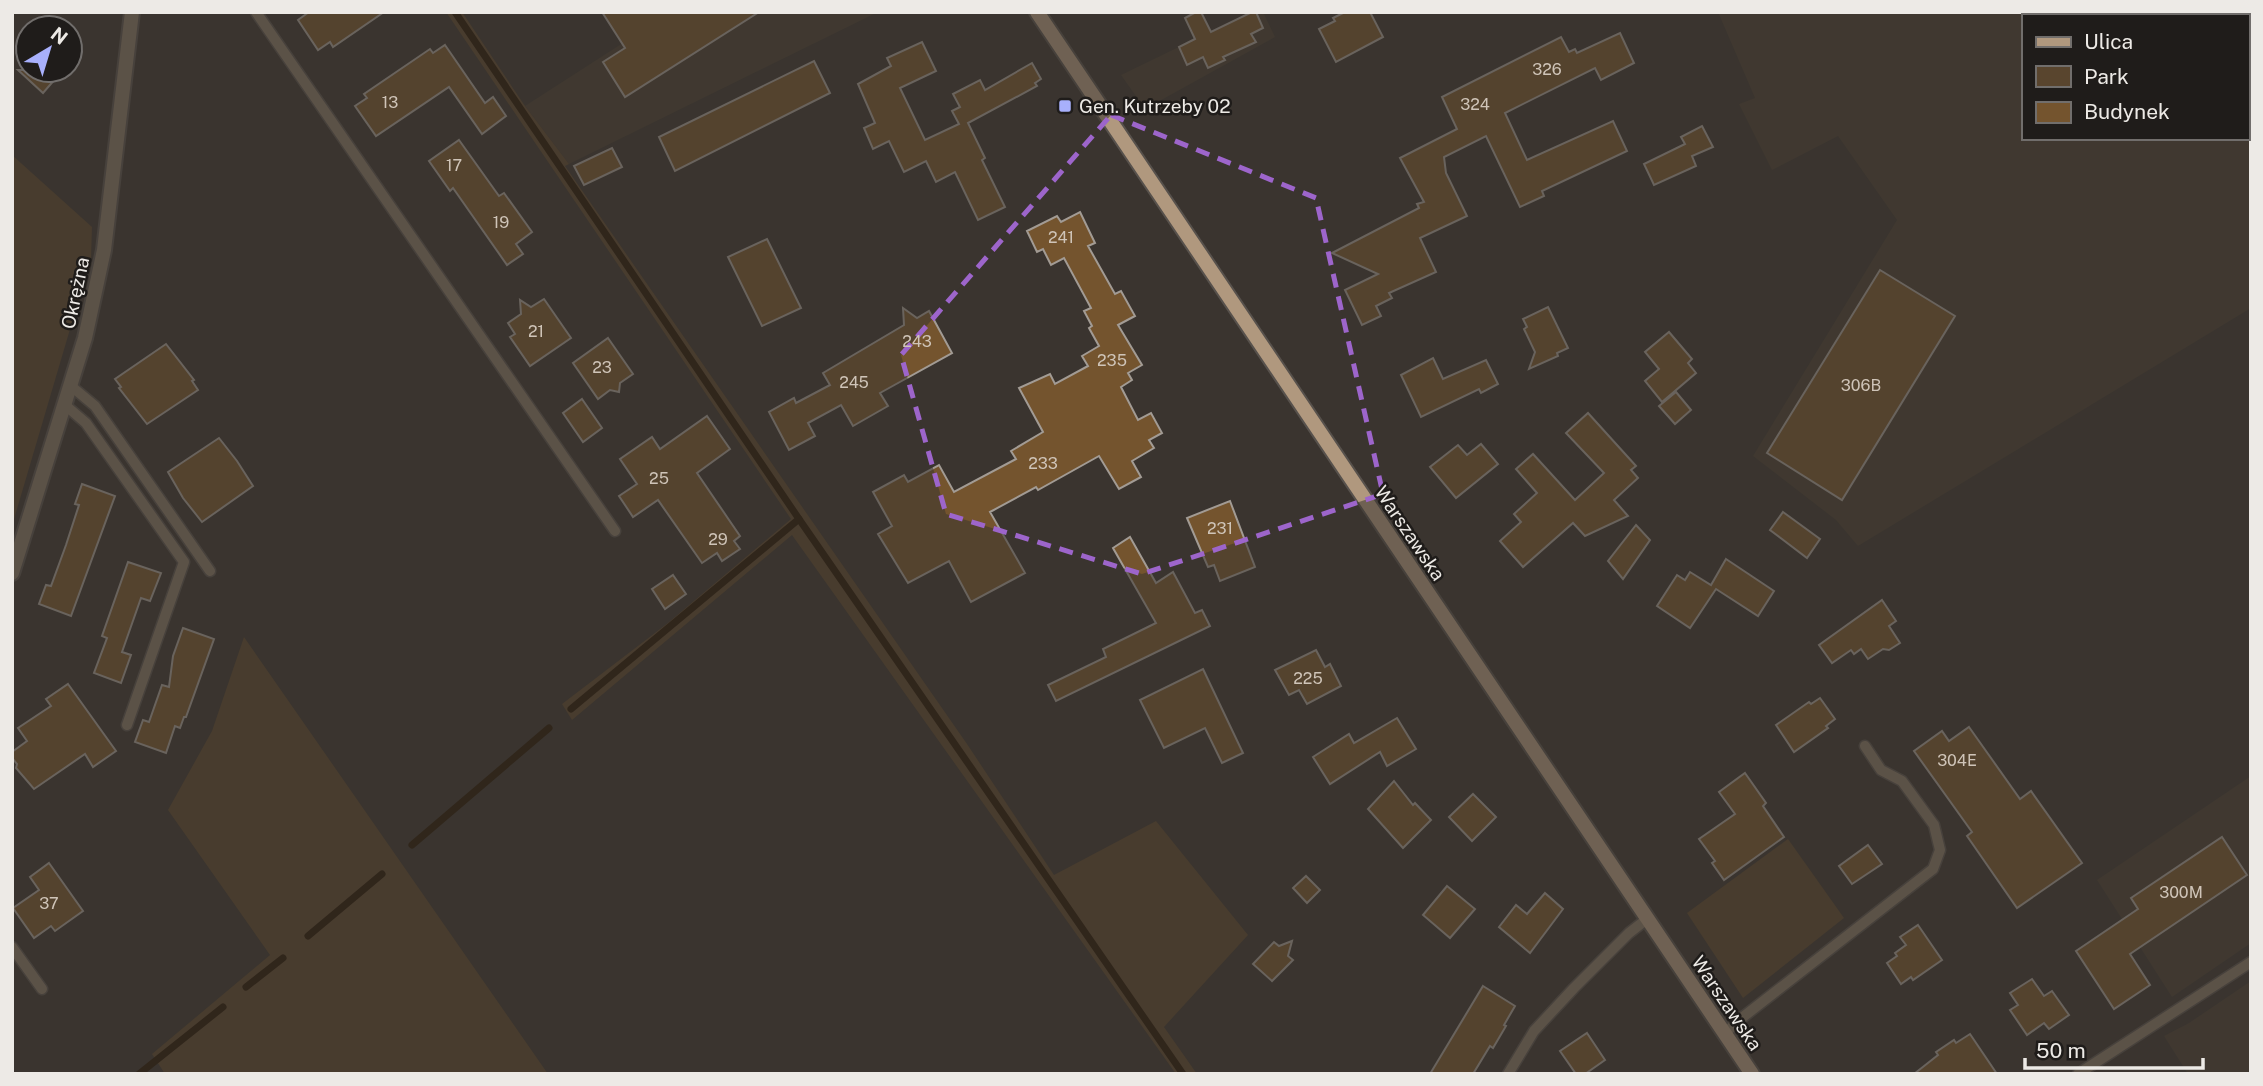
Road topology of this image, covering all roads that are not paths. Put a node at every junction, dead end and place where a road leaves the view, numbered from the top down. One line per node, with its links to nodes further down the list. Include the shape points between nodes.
1 (132, 12): 4 (street, Okrężna, via 104,250)
2 (256, 12): 6 (lane)
3 (1037, 12): 11 (main road, Warszawska)
4 (71, 386): 5 (street, Okrężna); 7 (lane, via 95,406)
5 (65, 404): 8 (street, Okrężna); 9 (lane, via 86,423 184,562)
6 (615, 531)
7 (210, 572)
8 (12, 573)
9 (127, 725)
10 (1865, 746): 15 (lane, via 1881,770 1902,782 1934,825 1940,850 1933,869)
11 (1647, 919): 15 (main road, Warszawska); 16 (lane, via 1534,1031)
12 (12, 947): 14 (lane)
13 (2251, 962): 18 (lane)
14 (42, 989)
15 (1724, 1034): 17 (main road, Warszawska)
16 (1508, 1074)
17 (1752, 1074)
18 (2078, 1074)

